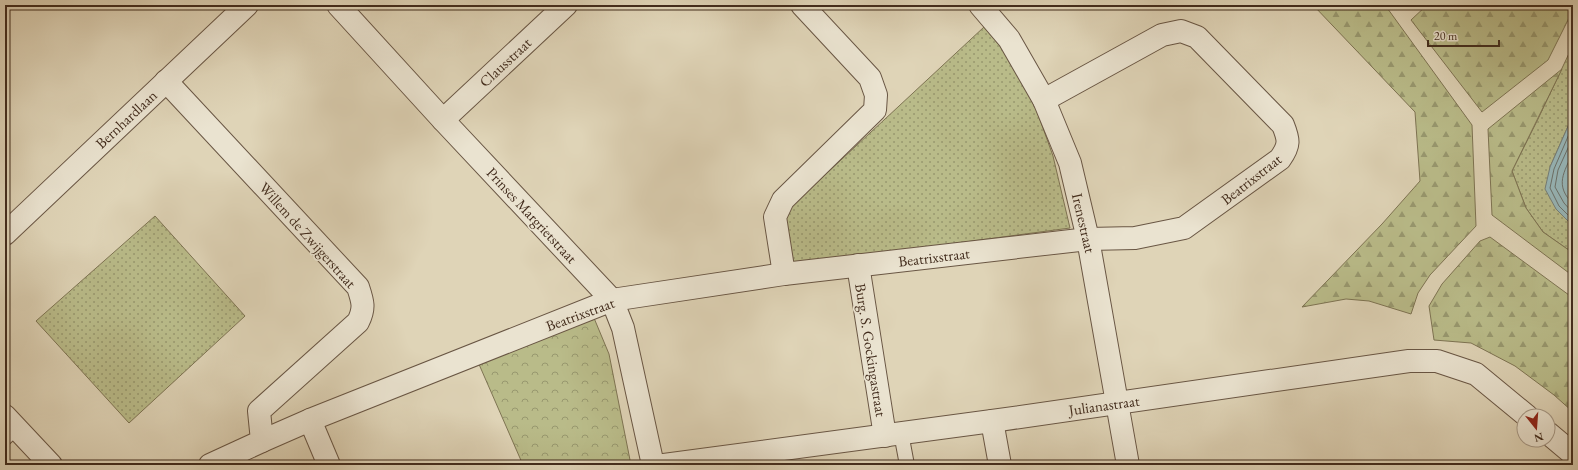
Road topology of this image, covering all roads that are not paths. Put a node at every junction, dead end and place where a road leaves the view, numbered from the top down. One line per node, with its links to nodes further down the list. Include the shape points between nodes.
1 (247, 5): 6 (street, Bernhardlaan)
2 (338, 5): 8 (street, Prinses Margrietstraat)
3 (566, 5): 8 (street, Clausstraat)
4 (802, 5): 12 (street, via 870,78 876,95 875,110 783,200 775,217)
5 (980, 5): 7 (street, Irenestraat, via 1009,39)
6 (166, 81): 9 (street, Bernhardlaan); 21 (street, Willem de Zwijgerstraat, via 358,287 362,299 363,312 358,322 259,411)
7 (1044, 100): 10 (street, Irenestraat, via 1070,163); 10 (street, Beatrixstraat, via 1162,34 1180,31 1197,37 1283,125 1288,137 1287,149 1280,159 1184,228 1135,238)
8 (443, 120): 13 (street, Prinses Margrietstraat)
9 (5, 234)
10 (1088, 239): 11 (street, Beatrixstraat); 14 (street, Irenestraat)
11 (858, 265): 12 (street, Beatrixstraat); 19 (street, Burg. S. Gockingastraat)
12 (784, 274): 13 (street, Beatrixstraat)
13 (612, 300): 16 (street, Beatrixstraat); 26 (street, Prinses Margrietstraat, via 623,328)
14 (1118, 403): 15 (street, Julianastraat, via 1409,361 1437,361 1476,374); 17 (street, Julianastraat); 30 (street, Irenestraat)
15 (1517, 408)
16 (310, 420): 21 (street, Beatrixstraat); 25 (street)
17 (992, 421): 19 (street, Julianastraat); 29 (street)
18 (9, 427): 23 (street)
19 (893, 434): 27 (street, Julianastraat); 28 (lane)
20 (1556, 440): 22 (street)
21 (262, 441): 24 (street)
22 (1573, 454)
23 (51, 465)
24 (210, 465)
25 (329, 465)
26 (653, 465)
27 (664, 465)
28 (907, 465)
29 (1000, 465)
30 (1128, 465)

